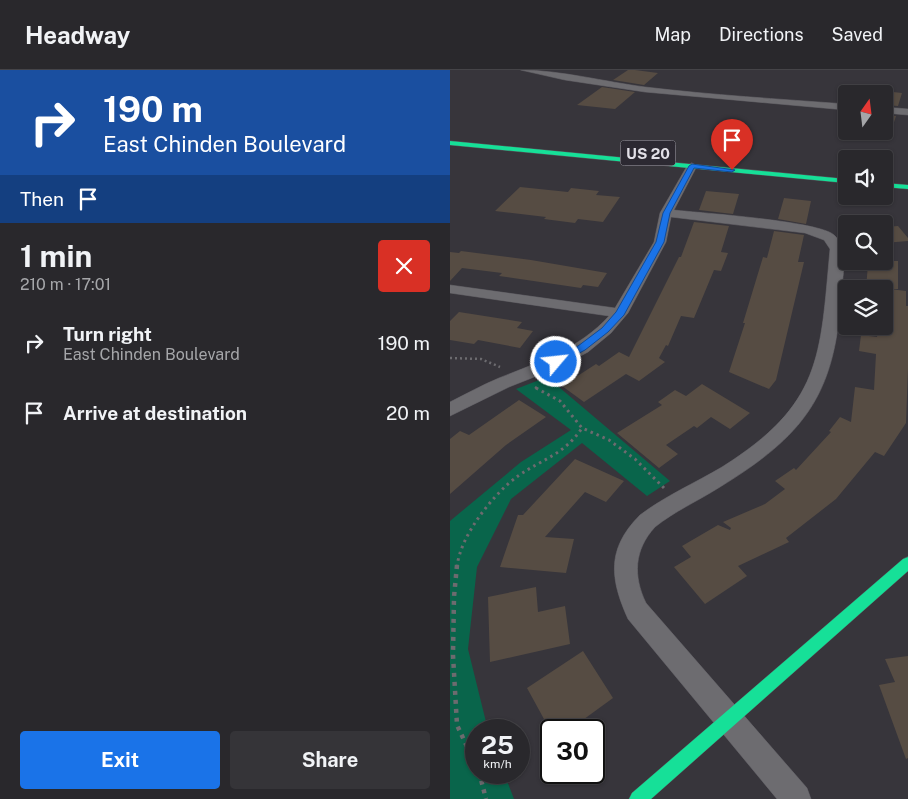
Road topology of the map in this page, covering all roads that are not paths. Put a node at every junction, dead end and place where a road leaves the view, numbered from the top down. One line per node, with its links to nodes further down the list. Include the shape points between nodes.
1 (525, 70): 2 (street, via 571,80 684,94)
2 (838, 106)
3 (893, 111): 4 (street)
4 (908, 112)
5 (450, 135): 8 (main road, US 20)
6 (450, 143): 7 (main road, US 20)
7 (692, 166): 9 (main road, via 721,164); 13 (main road, US 20); 16 (street)
8 (838, 173)
9 (838, 173)
10 (893, 177): 12 (main road)
11 (893, 179): 12 (main road)
12 (908, 179)
13 (838, 180)
14 (893, 186): 15 (main road)
15 (908, 187)
16 (666, 213): 18 (street, via 660,242); 21 (street, via 807,229 829,237 837,250 828,350 820,377 807,401 788,425 760,451 657,514 636,534 626,561 627,586 637,611)
17 (450, 289): 18 (street)
18 (620, 314): 19 (street, via 582,348)
19 (450, 410)
20 (908, 563): 21 (main road)
21 (729, 720): 22 (main road); 23 (street)
22 (638, 799)
23 (796, 799)

